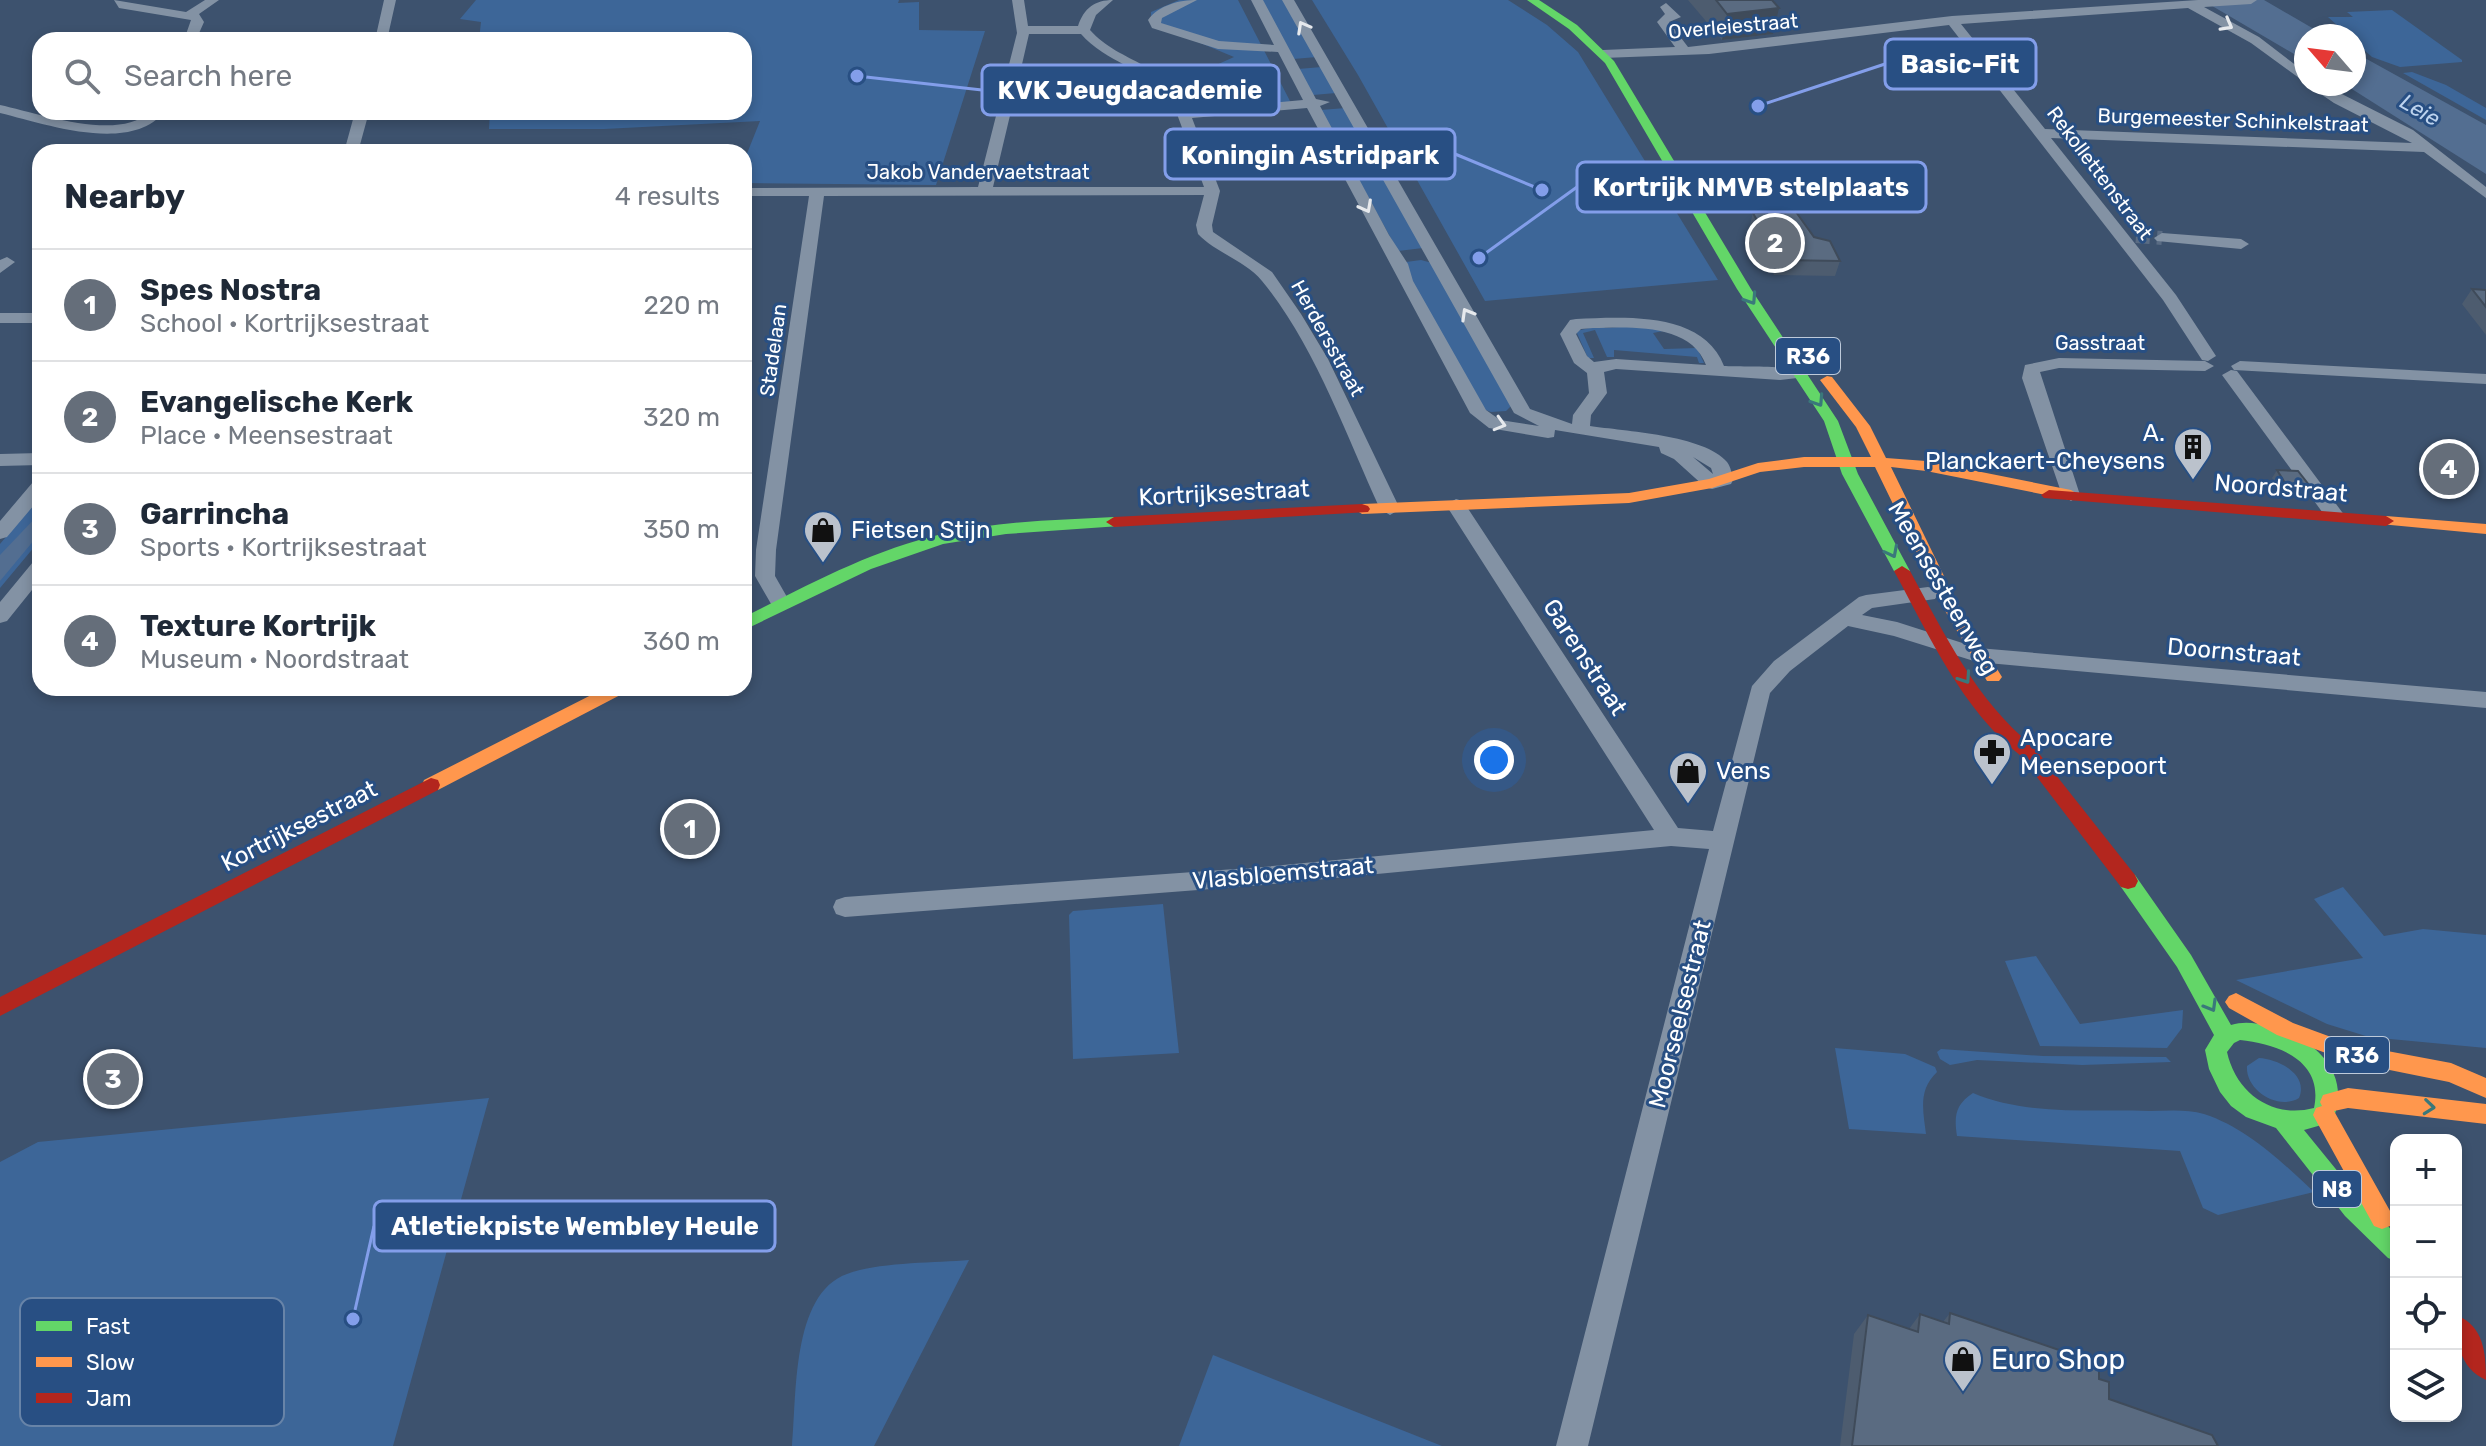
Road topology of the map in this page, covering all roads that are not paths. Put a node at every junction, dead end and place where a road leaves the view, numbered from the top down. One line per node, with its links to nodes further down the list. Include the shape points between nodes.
1 (120, 0): 15 (street, via 123,5)
2 (213, 0): 15 (street)
3 (390, 0): 21 (street)
4 (1018, 0): 18 (street)
5 (1107, 0): 19 (street, via 1092,11)
6 (1191, 0): 22 (street, via 1158,15 1156,25 1218,45)
7 (1257, 0): 22 (street)
8 (1288, 0): 28 (street, one-way to 8)
9 (1532, 0): 25 (main road, R36)
10 (1551, 0): 24 (main road, R36)
11 (1972, 0): 16 (street)
12 (2251, 0): 13 (street, Overleiestraat)
13 (2192, 3): 16 (street, Overleiestraat); 26 (street, one-way to 26)
14 (1666, 7): 23 (street, via 1675,17 1663,22)
15 (189, 15): 20 (street, via 198,22)
16 (1987, 19): 17 (street, Overleiestraat)
17 (1952, 20): 23 (street, Overleiestraat); 37 (street, Rekollettenstraat)
18 (1023, 30): 19 (street); 29 (street)
19 (1084, 30): 32 (street, via 1096,44 1171,87)
20 (194, 32)
21 (383, 32)
22 (1284, 49): 30 (street)
23 (1684, 51): 24 (street, Overleiestraat)
24 (1623, 53): 25 (street, Overleiestraat); 61 (main road, R36, via 1795,340 1857,418)
25 (1603, 54): 55 (main road, R36, one-way to 55)
26 (2294, 70)
27 (2332, 96): 39 (street, via 2408,133)
28 (1344, 100): 30 (street); 47 (street)
29 (1006, 103): 32 (street); 43 (street)
30 (1312, 103): 32 (street); 48 (street, one-way to 48)
31 (0, 109): 33 (street)
32 (1182, 109): 40 (street)
33 (32, 115)
34 (58, 120): 35 (street, via 125,130)
35 (152, 120)
36 (360, 120): 38 (street)
37 (2042, 133): 39 (street, Burgemeester Schinkelstraat); 51 (street, Rekollettenstraat, via 2128,236)
38 (353, 144)
39 (2423, 148): 44 (street)
40 (1213, 191): 43 (street, Jakob Vandervaetstraat); 70 (street, Herdersstraat, via 1206,234 1266,275 1293,314)
41 (752, 192): 42 (street, Jakob Vandervaetstraat)
42 (817, 192): 43 (street, Jakob Vandervaetstraat); 76 (street, Stadelaan, via 766,550 765,576)
43 (984, 192)
44 (2486, 194)
45 (2162, 238): 46 (street)
46 (2241, 244)
47 (1432, 254): 48 (street); 57 (street, one-way to 47, via 1523,413)
48 (1397, 257): 57 (street, one-way to 57, via 1405,281 1486,420 1555,434)
49 (0, 318): 50 (street)
50 (32, 318)
51 (2206, 361): 54 (street, via 2219,374); 68 (street, Gasstraat, via 2059,363 2031,369)
52 (1595, 371): 53 (street, via 1616,364); 53 (street, via 1580,359 1568,334 1576,324 1638,322 1676,331 1698,341); 57 (street, via 1598,393 1584,410)
53 (1717, 371): 55 (street)
54 (2236, 371): 56 (street); 71 (street)
55 (1800, 373): 60 (main road, R36, one-way to 60, via 1835,429)
56 (2486, 379)
57 (1580, 431): 64 (street, via 1651,442)
58 (32, 459): 59 (street)
59 (0, 460)
60 (1847, 461): 61 (main road, Noordstraat); 63 (main road, R36); 64 (main road, Kortrijksestraat, via 1769,466)
61 (1883, 462): 62 (main road, R36); 68 (main road, Noordstraat)
62 (1891, 480): 63 (main road, Noordstraat); 68 (main road, Noordstraat); 75 (main road, Meensesteenweg / R36)
63 (1854, 481): 65 (main road); 77 (main road, Meensesteenweg / R36, one-way to 77)
64 (1718, 482): 66 (main road, Kortrijksestraat); 69 (main road, Kortrijksestraat, via 1629,498)
65 (1826, 482)
66 (1775, 485)
67 (32, 495): 73 (street)
68 (2071, 495): 71 (main road, Noordstraat)
69 (1456, 505): 70 (main road, Kortrijksestraat); 88 (street, Garenstraat)
70 (1390, 509): 76 (main road, Kortrijksestraat, via 974,533 869,562)
71 (2335, 516): 72 (main road, Noordstraat)
72 (2486, 529)
73 (0, 533)
74 (32, 577): 78 (street)
75 (1949, 601): 77 (street); 82 (main road, Meensesteenweg / R36)
76 (781, 604): 80 (main road, Kortrijksestraat)
77 (1919, 604): 79 (street); 81 (main road, Meensesteenweg / R36)
78 (0, 616)
79 (1845, 619): 81 (street, via 1897,629); 89 (street, Moorseelsestraat, via 1782,666 1760,691)
80 (752, 620)
81 (1943, 646): 82 (street); 87 (main road, Meensesteenweg / R36, one-way to 87, via 2010,741)
82 (1977, 655): 84 (main road, Meensesteenweg / R36); 85 (street, Doornstraat)
83 (604, 696): 93 (main road, Kortrijksestraat)
84 (2007, 699)
85 (2486, 700)
86 (2023, 726): 87 (main road, Meensesteenweg / R36, via 2031,739)
87 (2027, 751): 91 (main road, Meensesteenweg / R36)
88 (1671, 837): 89 (street, Vlasbloemstraat); 90 (street, Vlasbloemstraat, via 1263,876)
89 (1722, 841): 105 (street, Moorseelsestraat)
90 (845, 907)
91 (2162, 929): 92 (main road, Meensesteenweg / R36); 95 (main road, Meensesteenweg / R36, one-way to 95)
92 (2236, 1002): 94 (main road, Meensesteenweg / R36); 97 (main road, R36, via 2285,1029 2350,1053 2451,1073)
93 (0, 1007)
94 (2273, 1035): 95 (main road, R36, via 2250,1031); 96 (main road, R36)
95 (2226, 1036): 100 (main road, via 2216,1050 2224,1083 2262,1115)
96 (2315, 1061): 97 (main road, R36, via 2360,1073); 98 (main road, R36, via 2329,1083)
97 (2486, 1088)
98 (2327, 1109): 99 (main road, R36, one-way to 99, via 2348,1098); 100 (main road, R36, via 2301,1124); 101 (main road, N8)
99 (2486, 1114)
100 (2284, 1122): 102 (main road, N8, via 2353,1208)
101 (2390, 1235)
102 (2390, 1242)
103 (2462, 1335): 104 (main road)
104 (2486, 1367)
105 (1572, 1446)

